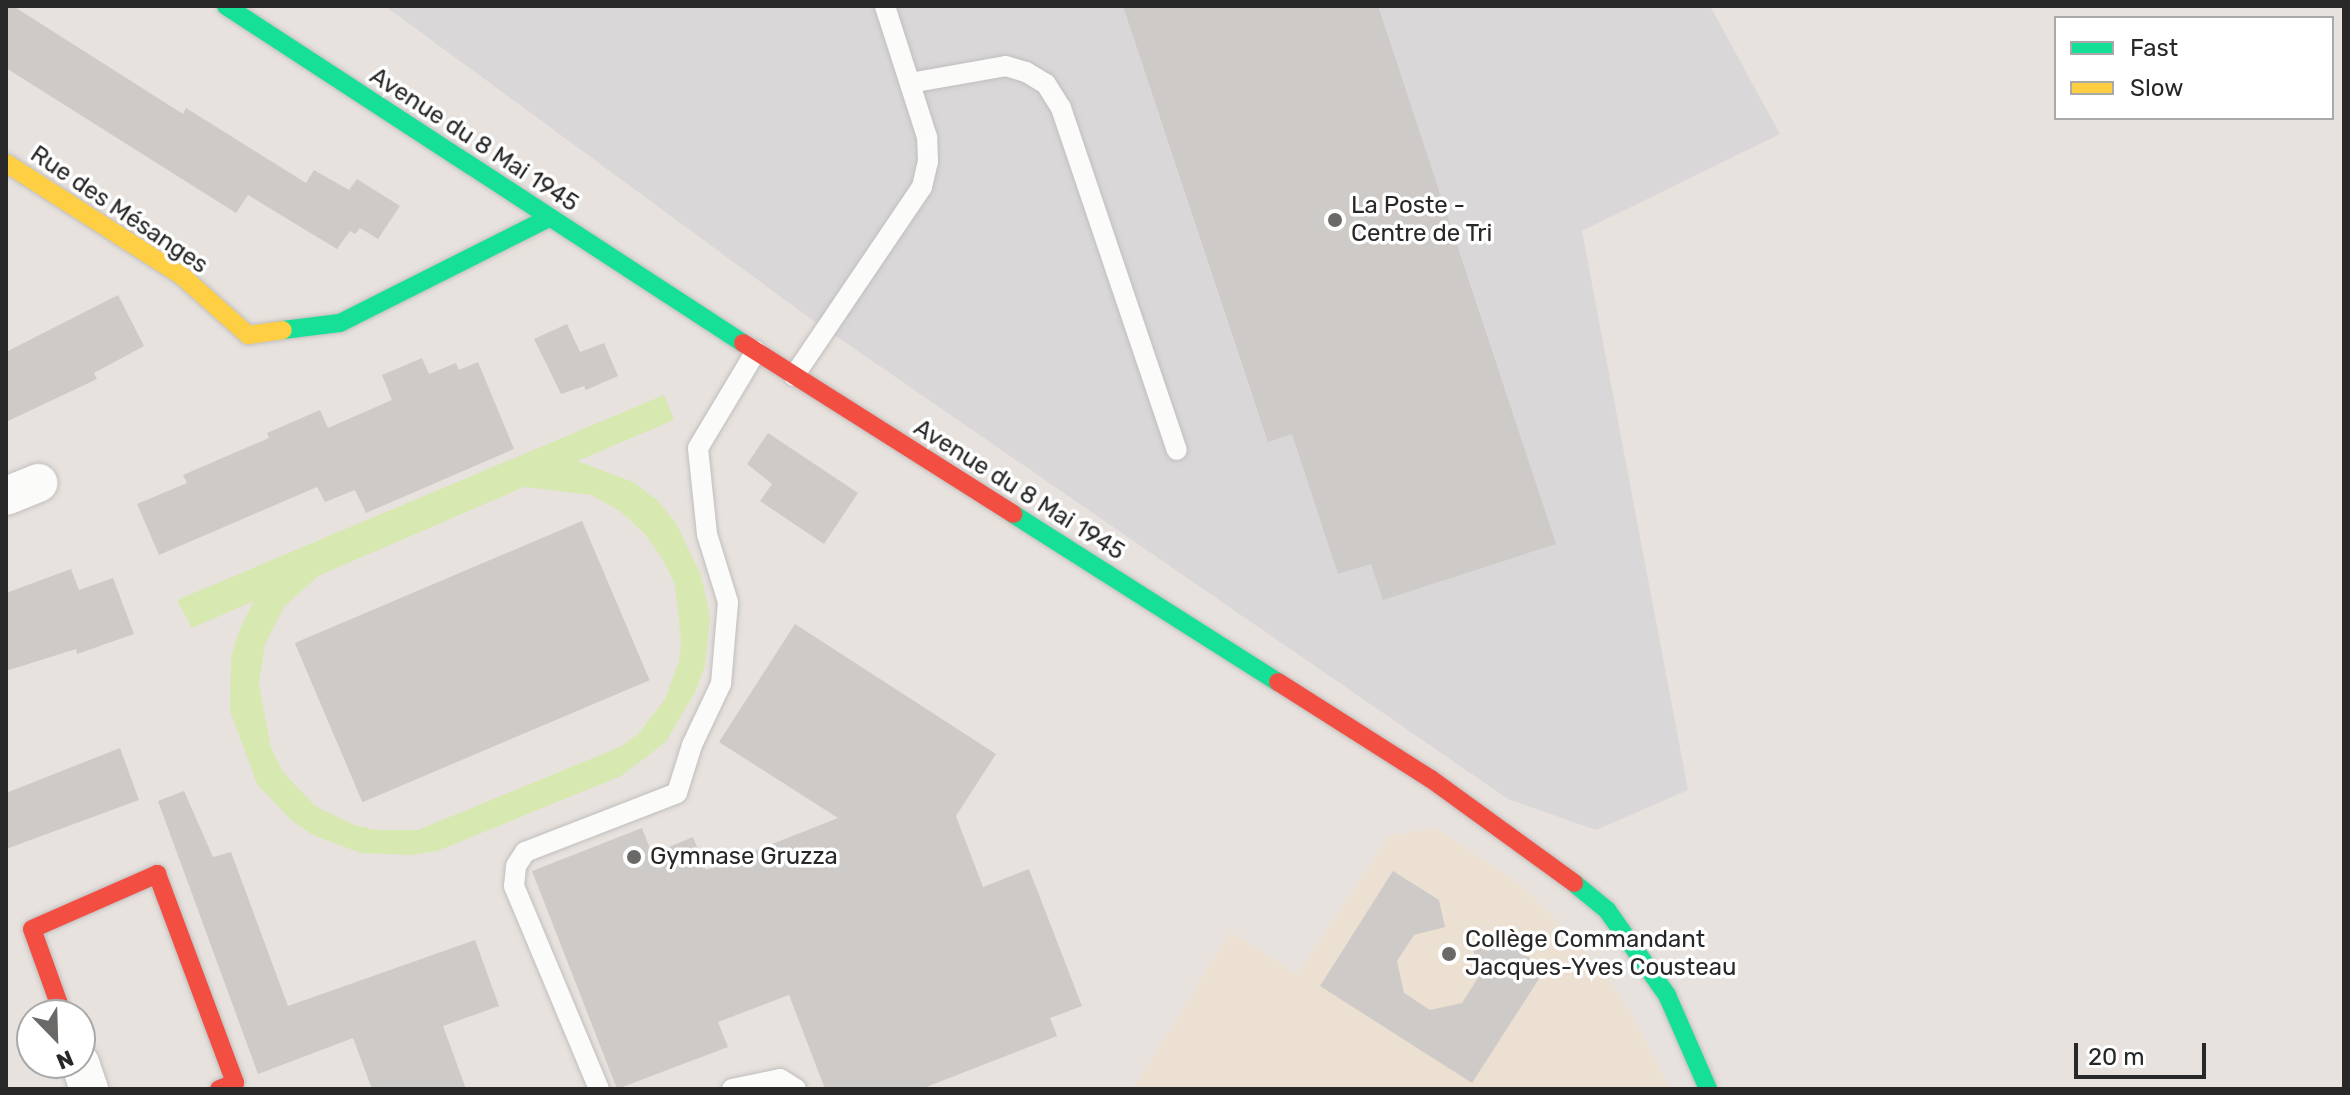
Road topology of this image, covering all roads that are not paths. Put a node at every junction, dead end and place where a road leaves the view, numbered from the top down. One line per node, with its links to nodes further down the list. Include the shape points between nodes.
1 (226, 6): 5 (street, Avenue du 8 Mai 1945)
2 (885, 6): 3 (lane)
3 (910, 83): 7 (lane, via 927,137 922,187); 8 (lane, via 1006,66 1046,84 1061,108)
4 (6, 163): 5 (street, Rue des Mésanges, via 182,276 248,335 340,323)
5 (549, 218): 6 (street, Avenue du 8 Mai 1945)
6 (756, 351): 7 (street, Avenue du 8 Mai 1945); 11 (lane, via 698,448 707,534 728,602 721,684 692,745 677,793 525,852 516,866 514,886)
7 (794, 376): 14 (street, Avenue du 8 Mai 1945, via 1431,779 1566,876 1607,910 1667,995)
8 (1177, 450)
9 (57, 999): 10 (street, via 32,929 157,874)
10 (230, 1087)
11 (599, 1089)
12 (732, 1089): 13 (lane, via 780,1079)
13 (796, 1089)
14 (1708, 1089)

